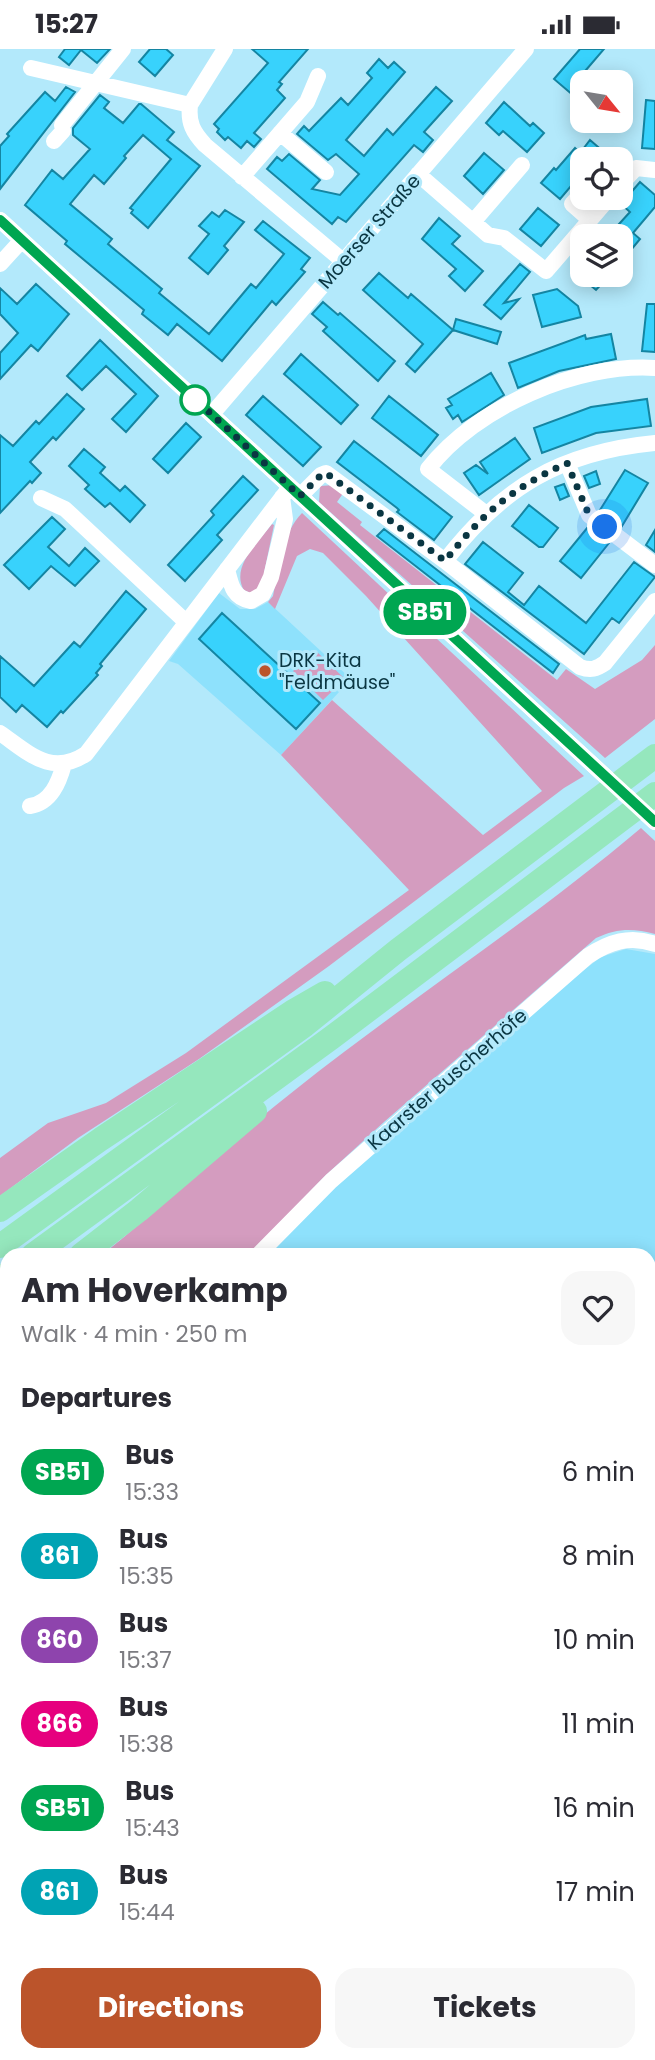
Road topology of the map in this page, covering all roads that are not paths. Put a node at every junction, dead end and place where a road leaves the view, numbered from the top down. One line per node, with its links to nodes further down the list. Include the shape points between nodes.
1 (123, 49): 6 (street)
2 (225, 49): 7 (street)
3 (526, 49): 14 (street, Moerser Straße)
4 (31, 68): 6 (street)
5 (318, 76): 8 (street, via 307,102)
6 (95, 83): 7 (street); 9 (street)
7 (190, 105): 15 (street, via 196,136)
8 (280, 133): 13 (street); 15 (street)
9 (54, 142)
10 (523, 165): 20 (street)
11 (655, 170): 12 (street)
12 (633, 171)
13 (326, 172)
14 (418, 174): 20 (street); 22 (street, Moerser Straße)
15 (242, 177): 22 (street)
16 (579, 210): 18 (street)
17 (597, 210): 18 (street)
18 (590, 219): 20 (street, via 545,271 504,237 488,235)
19 (0, 220): 21 (street)
20 (473, 222)
21 (22, 240): 23 (street); 25 (street)
22 (343, 261): 25 (street, Moerser Straße)
23 (0, 264)
24 (655, 368): 30 (street, via 605,372 544,389 508,404 456,439 428,469)
25 (212, 414): 28 (street)
26 (655, 443): 27 (street)
27 (567, 463): 30 (street, via 522,486); 32 (street, via 589,515)
28 (290, 493): 31 (street, via 326,473); 33 (street); 33 (street, via 263,594 251,601 237,596); 41 (street)
29 (41, 498): 35 (street, via 65,509)
30 (485, 513): 31 (street)
31 (445, 561): 34 (street, via 589,670 605,663)
32 (655, 565)
33 (227, 569): 35 (street)
34 (655, 601)
35 (186, 622): 38 (street, via 93,746)
36 (0, 733): 38 (street, via 42,761)
37 (655, 756): 43 (highway)
38 (64, 764): 40 (street, via 51,793)
39 (655, 794): 44 (highway)
40 (30, 806)
41 (655, 822)
42 (655, 944): 49 (street, Kaarster Buscherhöfe, via 626,939 588,956 381,1135)
43 (398, 950): 45 (highway, via 292,1012); 46 (highway, via 305,1025)
44 (331, 1038): 47 (highway); 48 (highway, via 253,1113)
45 (0, 1210)
46 (0, 1246)
47 (43, 1248)
48 (90, 1248)
49 (265, 1248)

